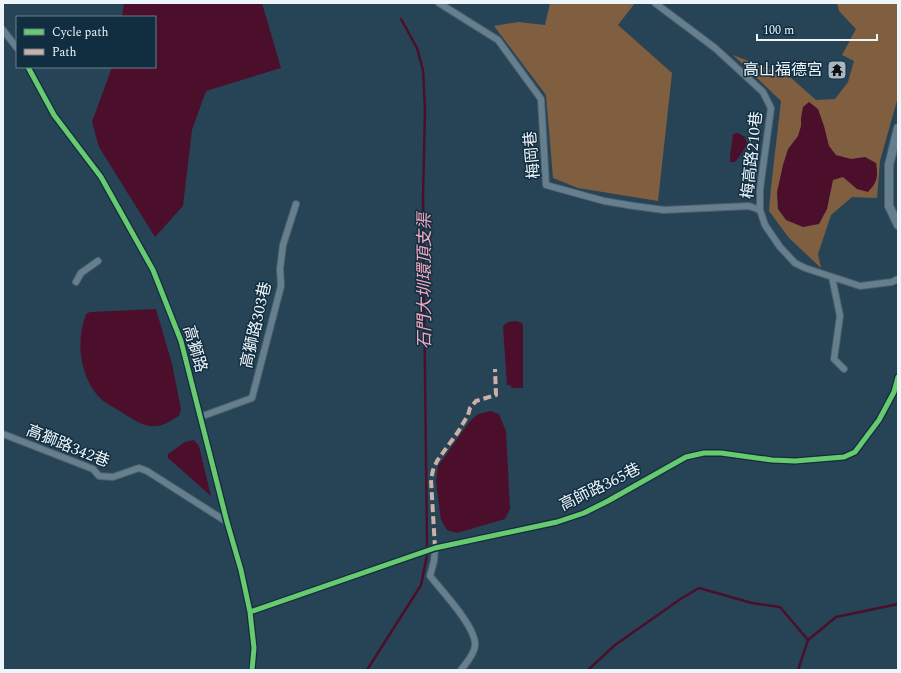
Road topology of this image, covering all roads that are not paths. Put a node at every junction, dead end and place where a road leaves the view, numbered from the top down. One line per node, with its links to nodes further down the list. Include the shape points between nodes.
1 (439, 3): 8 (street, 梅岡巷, via 498,40 540,99 546,185 604,201 664,210 749,206)
2 (655, 3): 8 (street, 梅高路210巷, via 715,48 766,96 772,108 760,190)
3 (3, 30): 4 (street)
4 (16, 47)
5 (29, 68): 16 (street, 高獅路, via 54,115 101,177 153,270 181,341)
6 (898, 128): 9 (street, via 889,165 889,206)
7 (296, 204): 16 (street, 高獅路303巷, via 283,245 280,286 252,398)
8 (760, 210): 11 (street, 梅高路210巷, via 765,225 780,247 795,262 804,268)
9 (898, 225)
10 (98, 261): 13 (street, via 81,273)
11 (832, 277): 12 (street, 梅高路210巷, via 860,286); 14 (street, via 840,316 834,359)
12 (898, 279)
13 (76, 282)
14 (844, 369)
15 (898, 377): 19 (street, 高師路365巷, via 894,392 879,420 855,452 844,457 795,461 721,453 686,457 584,512 556,522)
16 (200, 417): 18 (street, 高獅路)
17 (3, 434): 18 (street, 高獅路342巷, via 93,468 99,476 113,477 139,468)
18 (227, 522): 20 (street, 高獅路)
19 (435, 548): 20 (street, 高師路365巷); 22 (street, via 430,576 473,633 473,653)
20 (250, 612): 21 (street, 高獅路, via 254,648)
21 (252, 670)
22 (461, 670)

